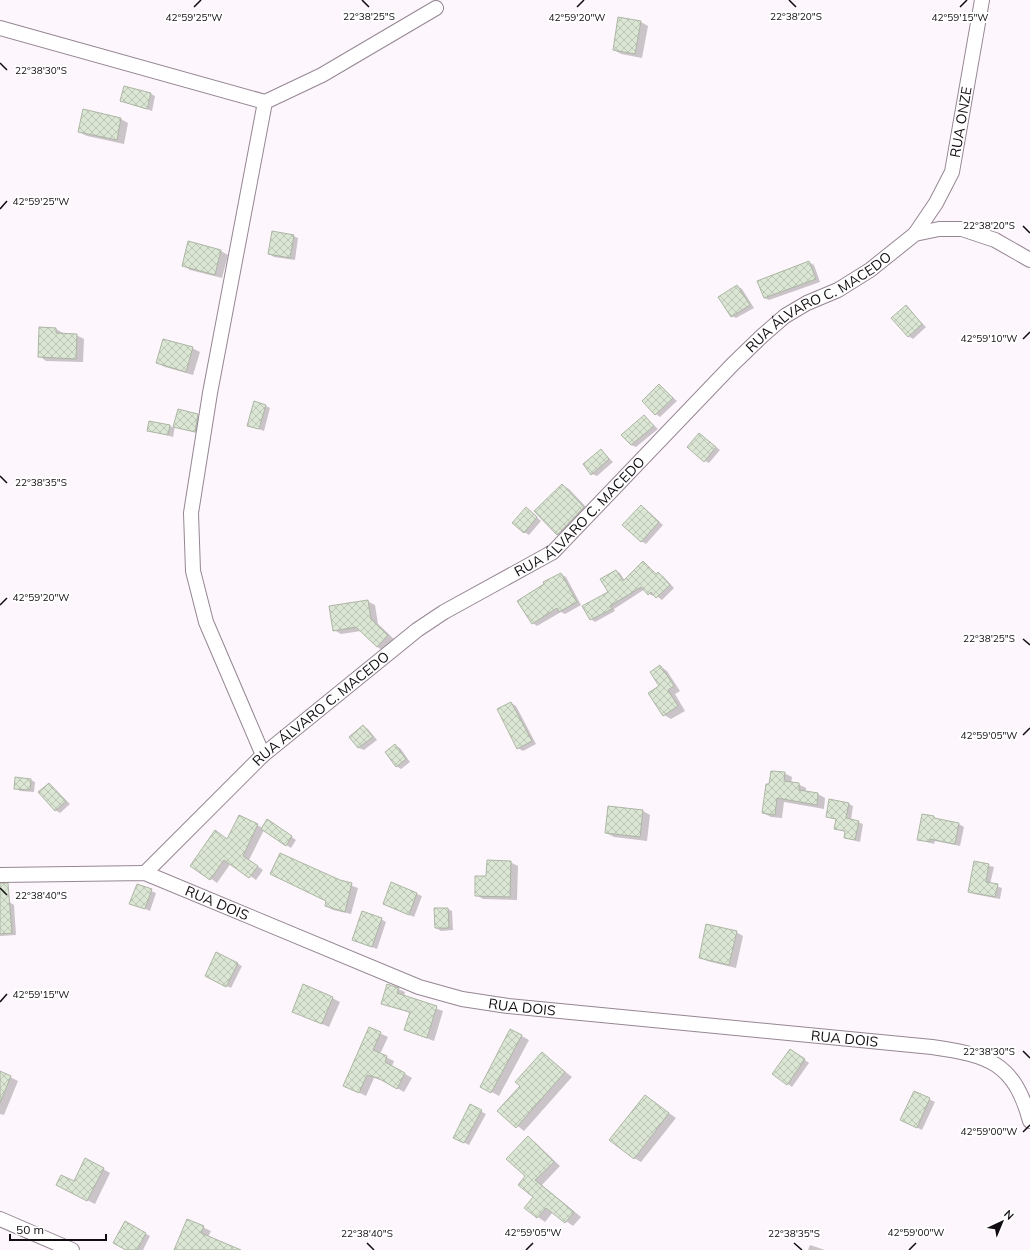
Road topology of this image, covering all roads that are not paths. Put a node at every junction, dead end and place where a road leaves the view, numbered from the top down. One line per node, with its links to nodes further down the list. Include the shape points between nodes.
1 (982, 0): 5 (street, RUA ONZE, via 952,172)
2 (436, 8): 4 (street, via 322,75)
3 (0, 28): 4 (street)
4 (266, 102): 7 (street, via 210,393 191,513 193,571 206,622)
5 (916, 234): 6 (street, RUA ÁLVARO C. MACEDO, via 939,229 962,229 995,240); 7 (street, RUA ÁLVARO C. MACEDO, via 870,270 838,290 806,303 762,336 553,552 444,612 417,630)
6 (1030, 260)
7 (263, 755): 8 (street, RUA ÁLVARO C. MACEDO)
8 (145, 873): 9 (street, RUA DOIS); 10 (street, RUA DOIS, via 419,987 462,999 508,1006 968,1052 993,1062 1009,1075 1021,1093)
9 (0, 876)
10 (1030, 1121)
11 (0, 1219): 12 (street)
12 (72, 1250)

